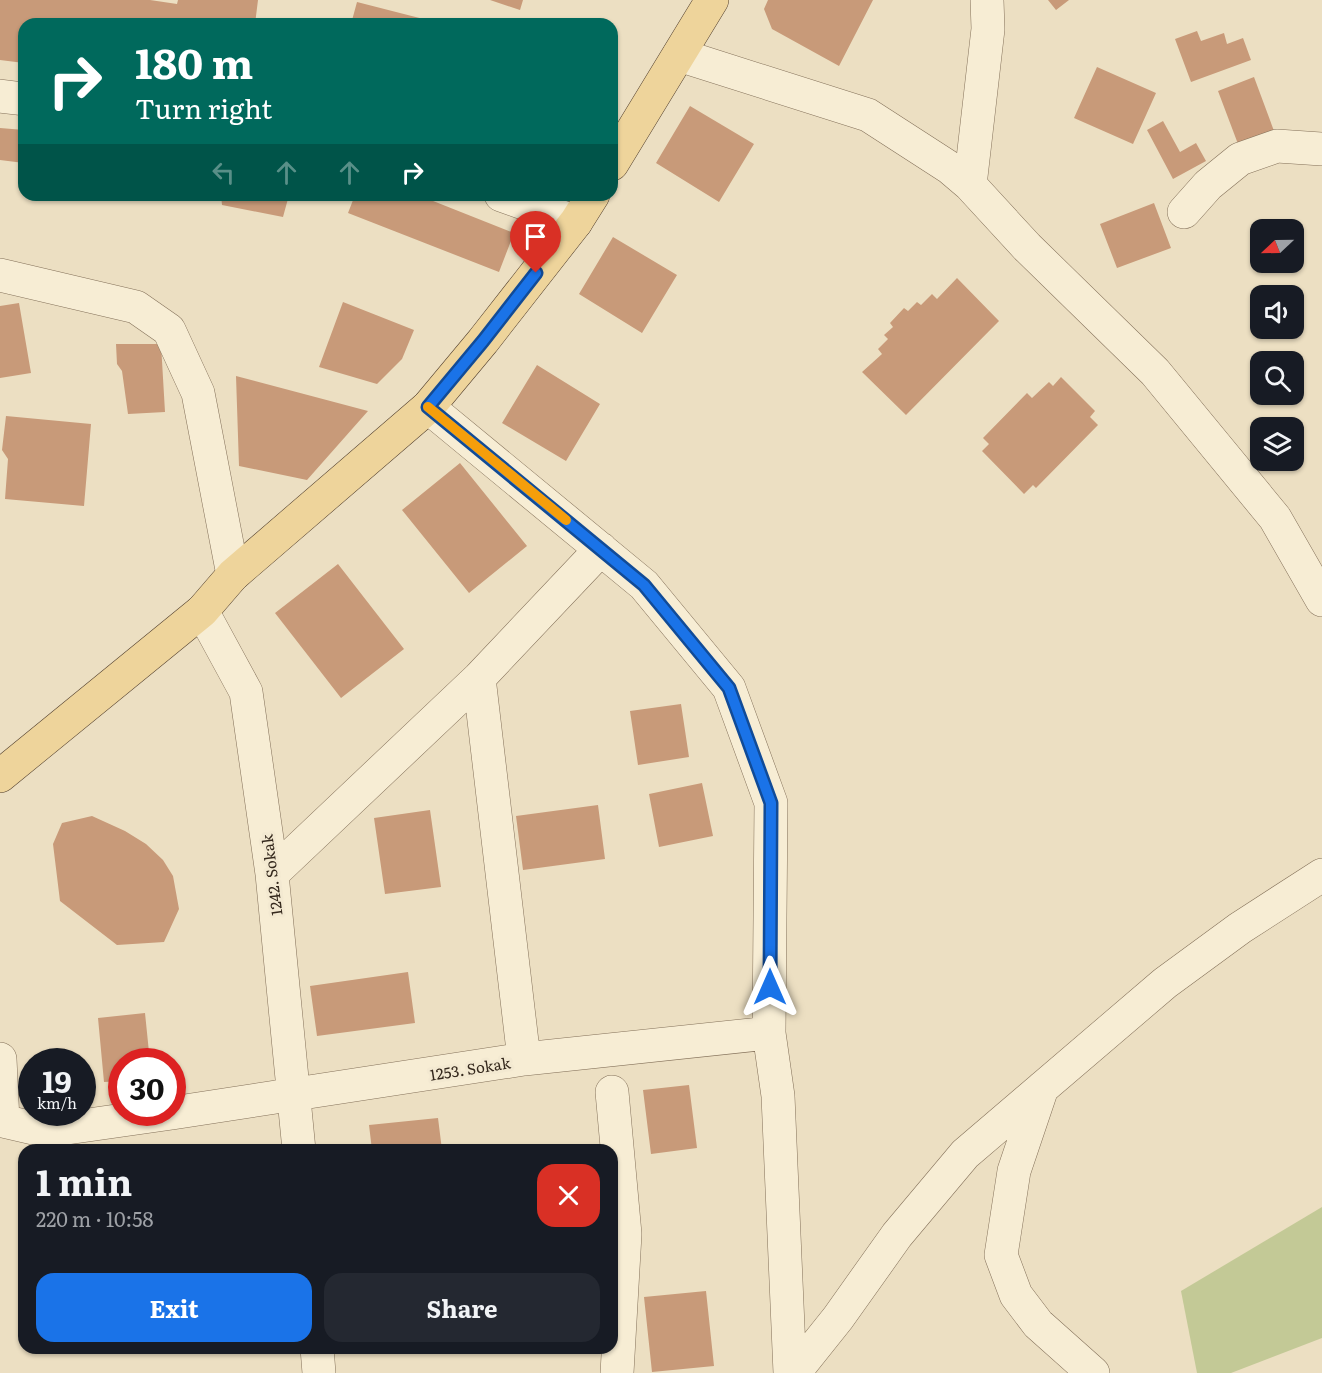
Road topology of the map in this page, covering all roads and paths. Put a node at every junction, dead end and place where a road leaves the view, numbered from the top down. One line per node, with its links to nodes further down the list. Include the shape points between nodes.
1 (712, 0): 3 (main road)
2 (987, 0): 8 (street, via 988,29)
3 (679, 55): 7 (main road); 8 (street, via 868,115)
4 (0, 96): 5 (street)
5 (18, 98)
6 (1322, 149): 11 (street, via 1277,146 1240,159 1208,185)
7 (618, 154)
8 (970, 185): 17 (street, via 1027,247 1155,372 1275,518)
9 (518, 201): 12 (street)
10 (588, 201): 12 (main road)
11 (1184, 212)
12 (576, 222): 14 (main road)
13 (0, 275): 16 (street, via 136,307 169,330 198,393)
14 (428, 407): 15 (street); 16 (main road)
15 (601, 549): 19 (street); 23 (street, via 644,585 729,688 771,803)
16 (233, 574): 18 (main road)
17 (1322, 600)
18 (202, 611): 20 (main road); 21 (street, 1242. Sokak, via 246,692)
19 (479, 678): 21 (street); 25 (street)
20 (0, 776)
21 (272, 874): 28 (street, 1242. Sokak)
22 (1322, 875): 26 (street, via 1165,983)
23 (770, 1033): 25 (street, 1253. Sokak); 37 (street, via 778,1096)
24 (0, 1059): 30 (street, 1253. Sokak, via 3,1121 46,1131)
25 (524, 1059): 28 (street, 1253. Sokak)
26 (1042, 1087): 37 (street, via 965,1154 897,1235 838,1318); 38 (street, via 1014,1171 1001,1255 1016,1296 1038,1324)
27 (612, 1092): 32 (street)
28 (294, 1096): 29 (street, 1253. Sokak); 31 (street, 1242. Sokak)
29 (186, 1111)
30 (108, 1122)
31 (298, 1144)
32 (617, 1144)
33 (618, 1158): 36 (street, via 625,1234)
34 (317, 1354): 35 (street)
35 (319, 1373)
36 (617, 1373)
37 (792, 1373)
38 (1093, 1373)

